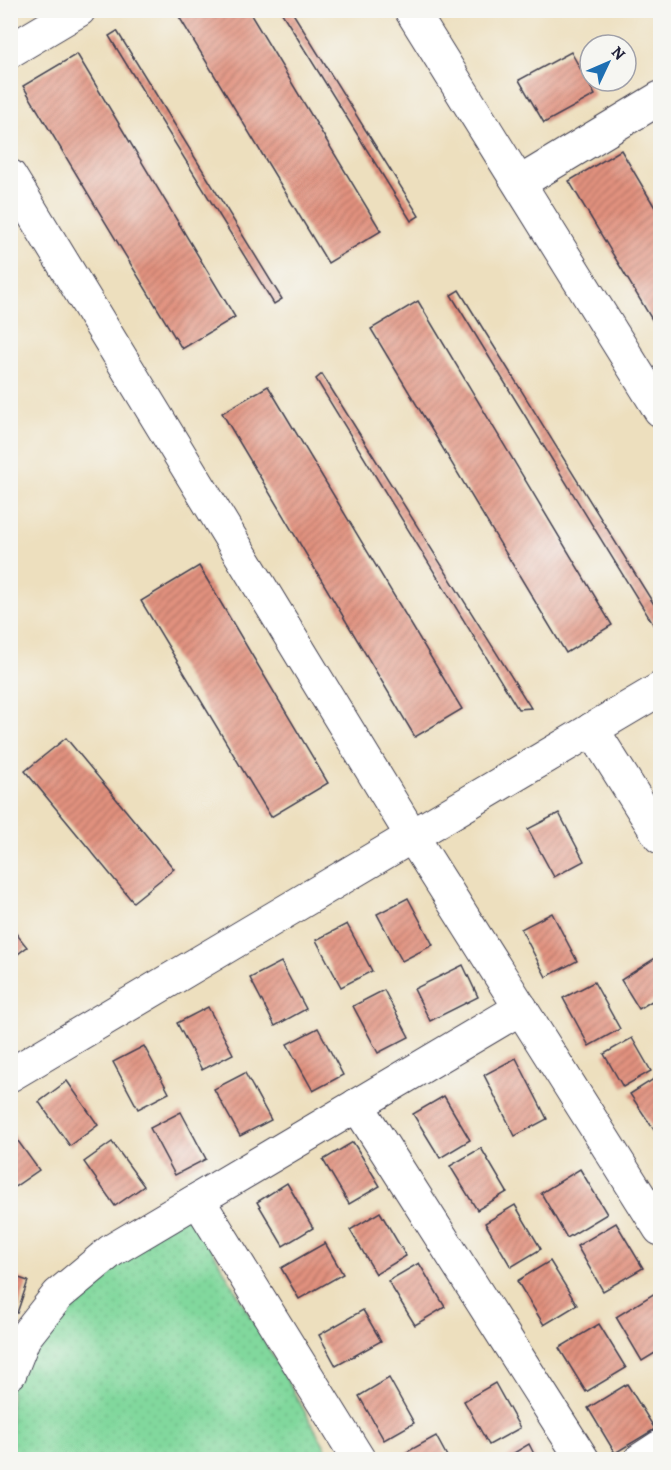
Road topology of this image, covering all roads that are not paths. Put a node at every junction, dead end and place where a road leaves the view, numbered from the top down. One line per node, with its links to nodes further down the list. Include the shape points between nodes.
1 (79, 10): 3 (street)
2 (411, 10): 6 (street)
3 (10, 51)
4 (660, 98): 6 (street)
5 (10, 176): 10 (street)
6 (521, 182): 7 (street)
7 (660, 410)
8 (660, 689): 9 (street)
9 (592, 729): 10 (street); 11 (street)
10 (412, 836): 12 (street); 13 (street)
11 (660, 837)
12 (521, 1008): 14 (street); 16 (street)
13 (10, 1076)
14 (357, 1105): 15 (street); 20 (street)
15 (198, 1200): 17 (street, via 111,1251 58,1295 24,1338); 19 (street)
16 (660, 1230)
17 (10, 1373)
18 (660, 1447): 21 (street)
19 (359, 1460)
20 (584, 1460)
21 (640, 1460)

